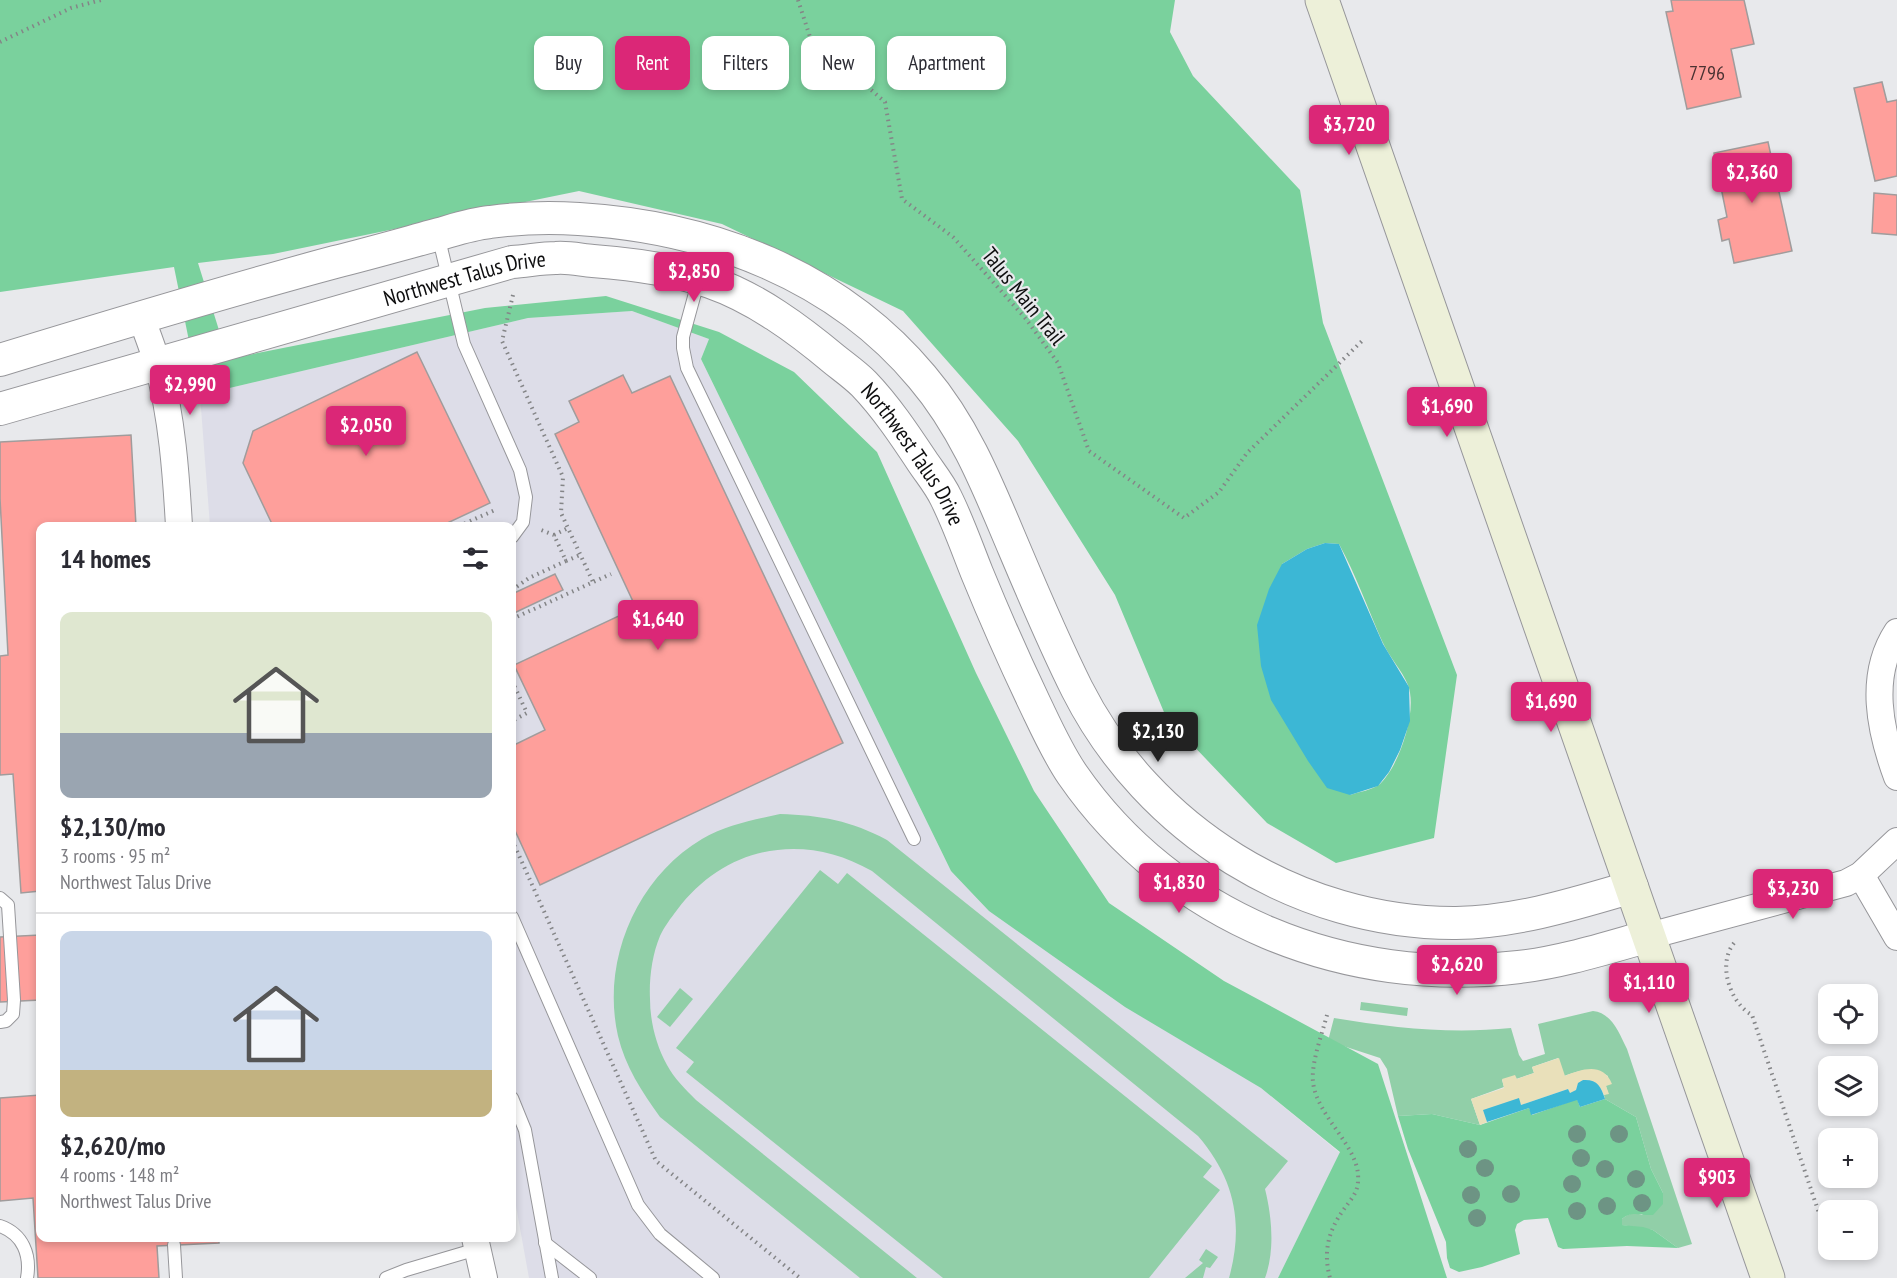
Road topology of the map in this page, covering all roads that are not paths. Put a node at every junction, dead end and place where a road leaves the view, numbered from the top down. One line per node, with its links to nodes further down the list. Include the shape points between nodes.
1 (1322, 0): 17 (main road)
2 (438, 235): 3 (street, Northwest Talus Drive, via 484,222 579,219 626,223); 4 (lane); 6 (street, Northwest Talus Drive)
3 (709, 241): 5 (lane); 17 (street, Northwest Talus Drive, via 782,268 842,305 888,341 923,378 957,424 982,473 1060,653 1099,728 1162,804 1217,849 1268,879 1333,905 1426,922 1523,917)
4 (448, 279): 5 (street, Northwest Talus Drive, via 512,262 558,258 650,267); 8 (street, Northwest Talus Drive); 11 (lane, via 464,344 520,470 526,497 523,522)
5 (699, 279): 14 (lane, via 683,337 687,368); 20 (street, Northwest Talus Drive, via 758,305 811,339 862,382 900,428 945,496 1004,638 1071,773 1125,839 1192,893 1241,922 1300,946 1343,958 1425,970 1522,967)
6 (141, 317): 7 (street, Northwest Talus Drive); 8 (street)
7 (0, 360)
8 (158, 365): 9 (street, Northwest Talus Drive); 10 (street, via 172,439)
9 (0, 410)
10 (179, 522)
11 (516, 532)
12 (1897, 632): 13 (street, via 1887,651 1879,694 1881,722)
13 (1897, 777)
14 (914, 839)
15 (1897, 841): 16 (street)
16 (1861, 875): 20 (street, via 1846,883); 21 (street)
17 (1632, 887): 20 (main road)
18 (0, 898): 22 (lane, via 8,905 14,1000 13,1014)
19 (516, 926): 34 (lane, via 638,1205 660,1234)
20 (1649, 936): 35 (main road)
21 (1897, 937)
22 (0, 1022)
23 (516, 1108): 26 (lane, via 525,1130)
24 (0, 1226): 28 (lane, via 11,1230 25,1248)
25 (476, 1243): 30 (lane); 31 (street)
26 (545, 1243): 32 (lane); 33 (lane)
27 (174, 1245): 29 (lane)
28 (27, 1278)
29 (176, 1278)
30 (386, 1278)
31 (484, 1278)
32 (552, 1278)
33 (590, 1278)
34 (712, 1278)
35 (1768, 1278)

